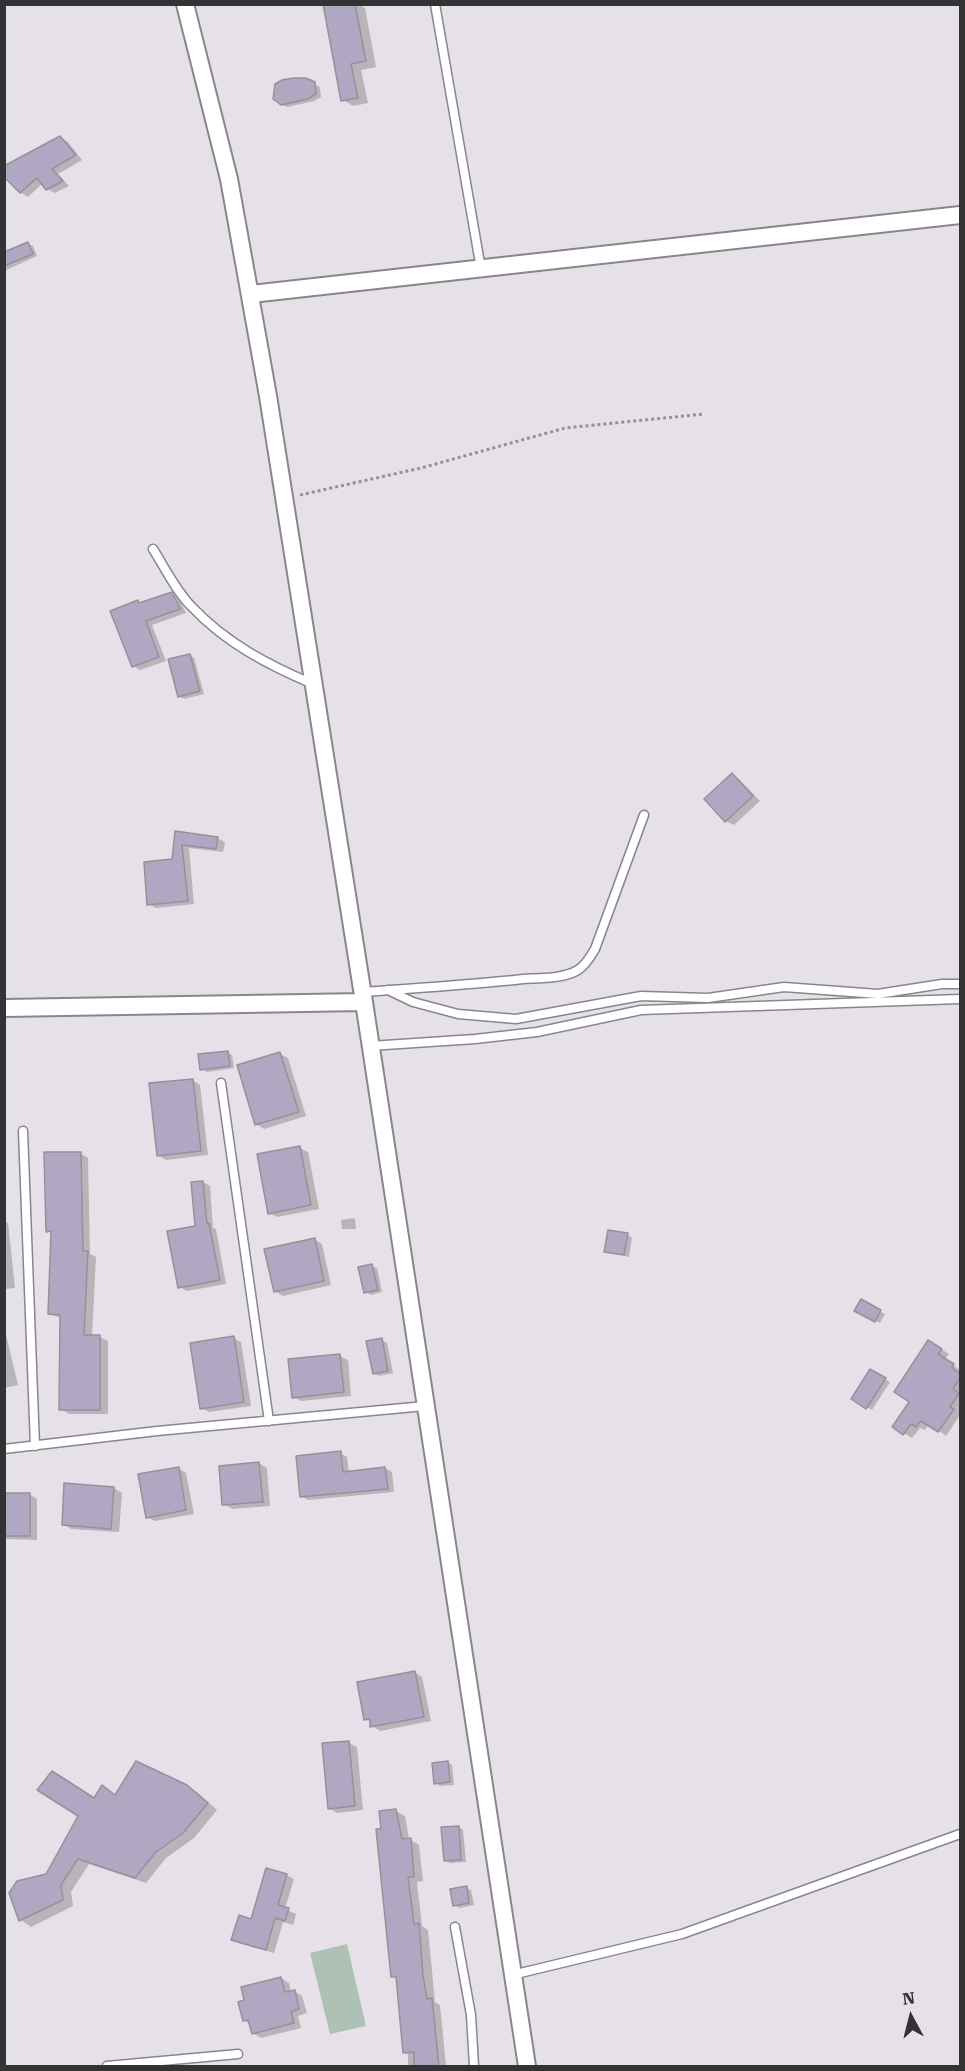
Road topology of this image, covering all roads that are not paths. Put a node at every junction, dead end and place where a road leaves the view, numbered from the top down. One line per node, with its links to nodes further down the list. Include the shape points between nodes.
1 (185, 4): 5 (street, via 229,179)
2 (435, 4): 4 (lane)
3 (960, 215): 4 (street)
4 (481, 269): 5 (street)
5 (251, 294): 7 (street)
6 (153, 549): 7 (lane, via 191,606 229,640 270,665)
7 (313, 684): 11 (street)
8 (644, 815): 10 (lane, via 596,949 577,970 519,980)
9 (960, 984): 10 (lane, via 878,994 784,987 708,998 641,996 516,1019 435,1009)
10 (388, 990): 11 (lane)
11 (363, 997): 13 (street); 14 (street)
12 (960, 999): 14 (lane, via 641,1010 537,1032)
13 (4, 1008)
14 (370, 1046): 17 (street)
15 (221, 1083): 18 (lane)
16 (23, 1131): 19 (lane)
17 (425, 1406): 18 (lane); 23 (street)
18 (269, 1421): 19 (lane)
19 (35, 1446): 20 (lane)
20 (4, 1449)
21 (960, 1834): 23 (lane, via 682,1934)
22 (455, 1927): 26 (lane, via 471,2015)
23 (511, 1975): 27 (street)
24 (238, 2054): 25 (lane)
25 (107, 2067)
26 (474, 2067)
27 (526, 2067)

